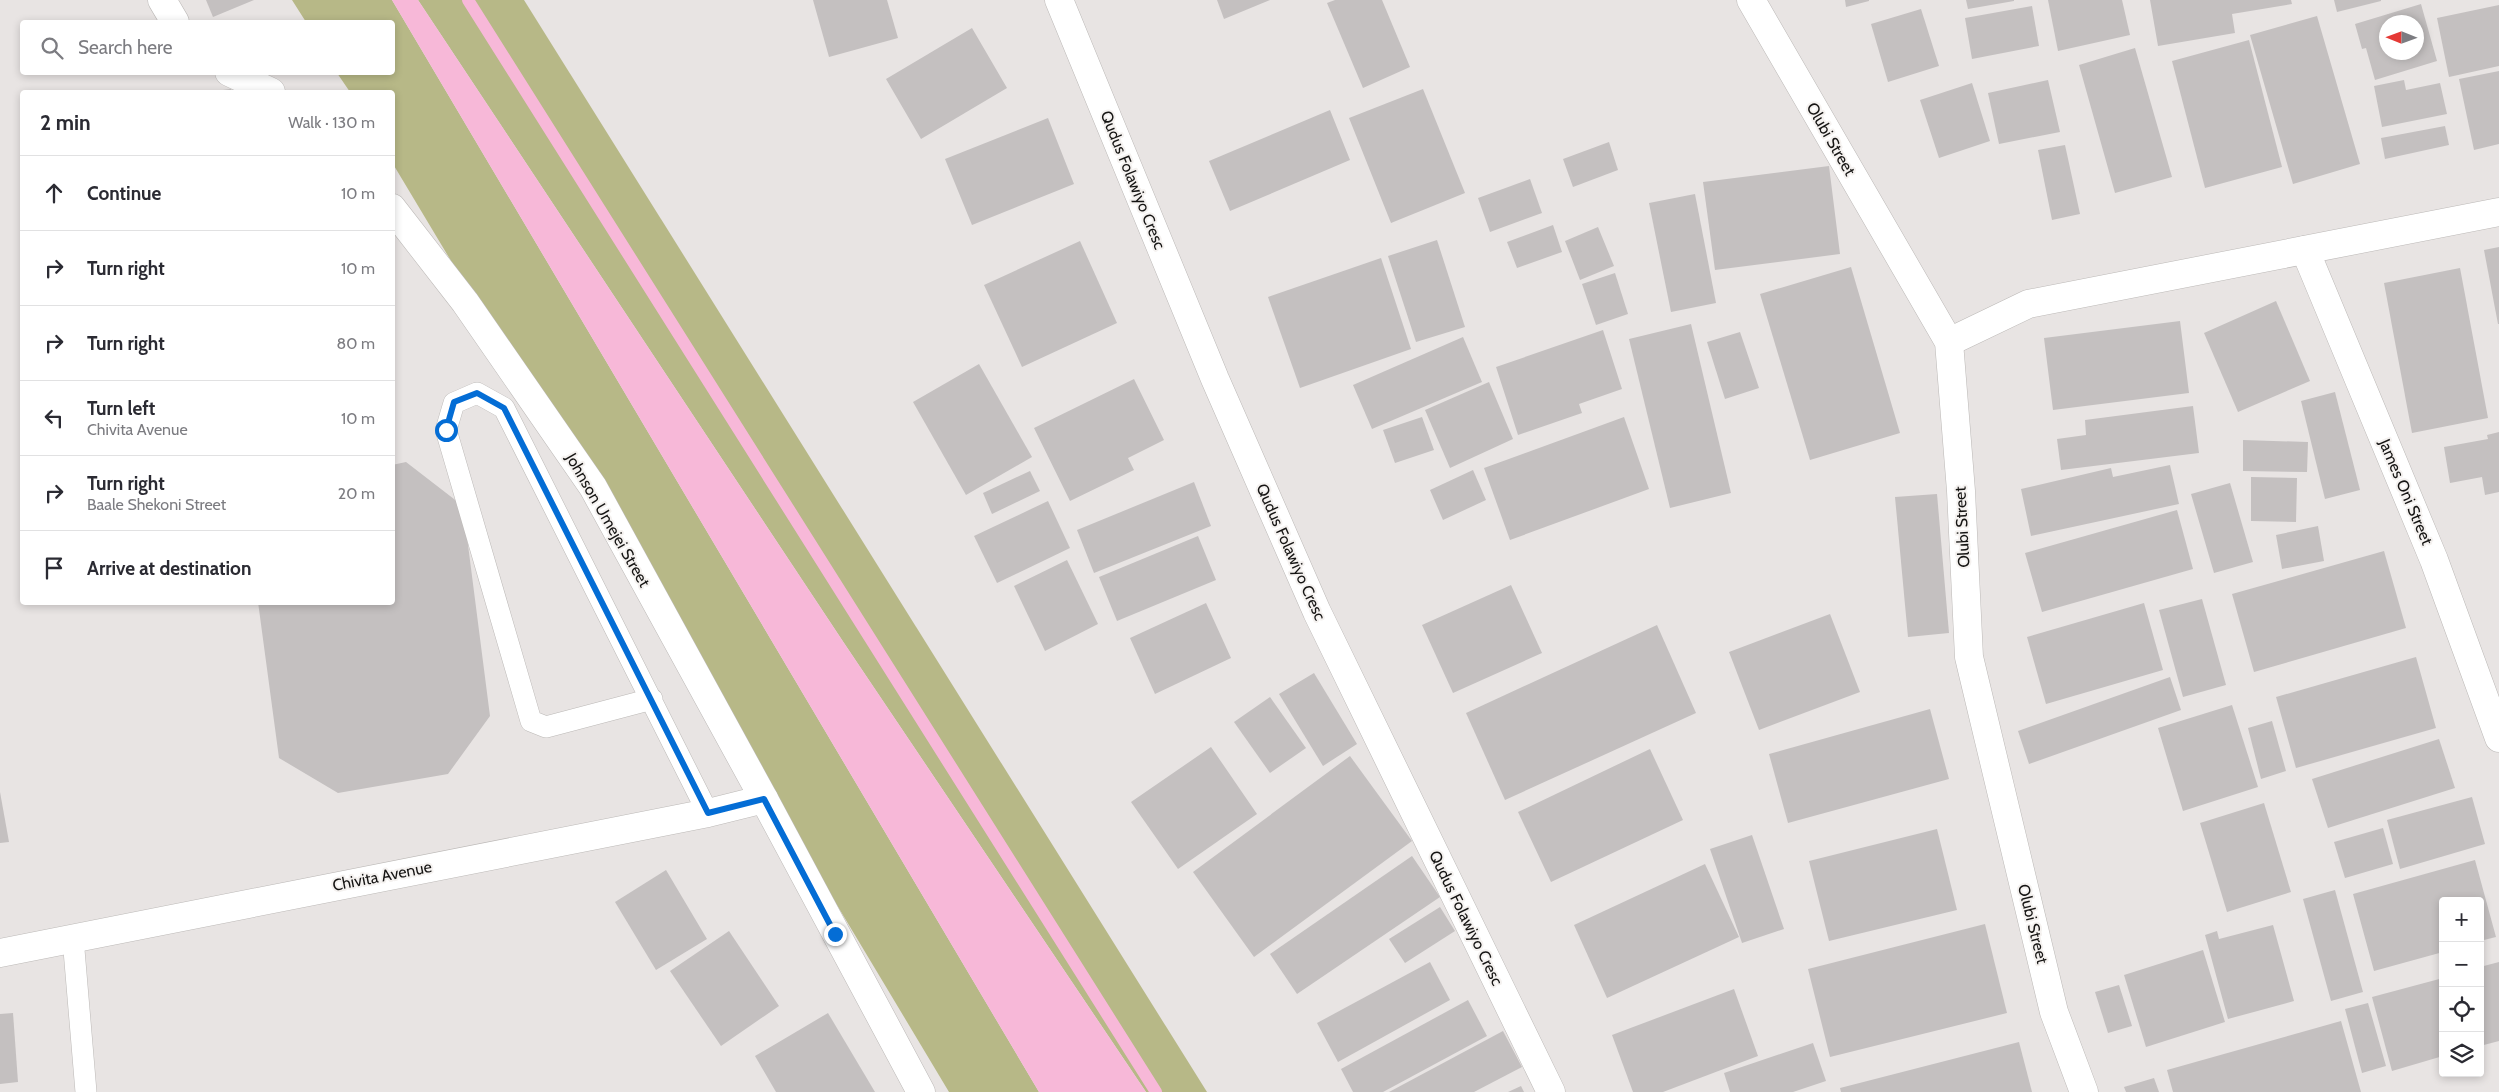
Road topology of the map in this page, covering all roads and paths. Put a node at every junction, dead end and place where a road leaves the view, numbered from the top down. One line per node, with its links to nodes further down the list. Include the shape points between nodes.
1 (162, 0): 4 (street)
2 (1059, 0): 19 (street, Qudus Folawiyo Cresc, via 1215,379 1317,612)
3 (1751, 0): 10 (street, Olubi Street)
4 (175, 20)
5 (236, 75): 6 (street)
6 (267, 90)
7 (395, 212): 13 (street, Johnson Umejei Street, via 465,302 593,488)
8 (2499, 212): 9 (street)
9 (2305, 250): 10 (street, via 2028,304); 12 (street, James Oni Street, via 2434,560)
10 (1949, 342): 20 (street, Olubi Street, via 1961,491 1969,658 2054,1012)
11 (652, 699): 11 (lane, via 504,408 477,393 454,402 446,430 531,721 546,727); 14 (lane)
12 (2499, 738)
13 (764, 799): 14 (street, Chivita Avenue); 18 (street, Johnson Umejei Street)
14 (708, 813): 15 (street, Chivita Avenue)
15 (73, 938): 16 (street, Chivita Avenue); 17 (lane)
16 (0, 953)
17 (86, 1092)
18 (921, 1092)
19 (1551, 1092)
20 (2084, 1092)

